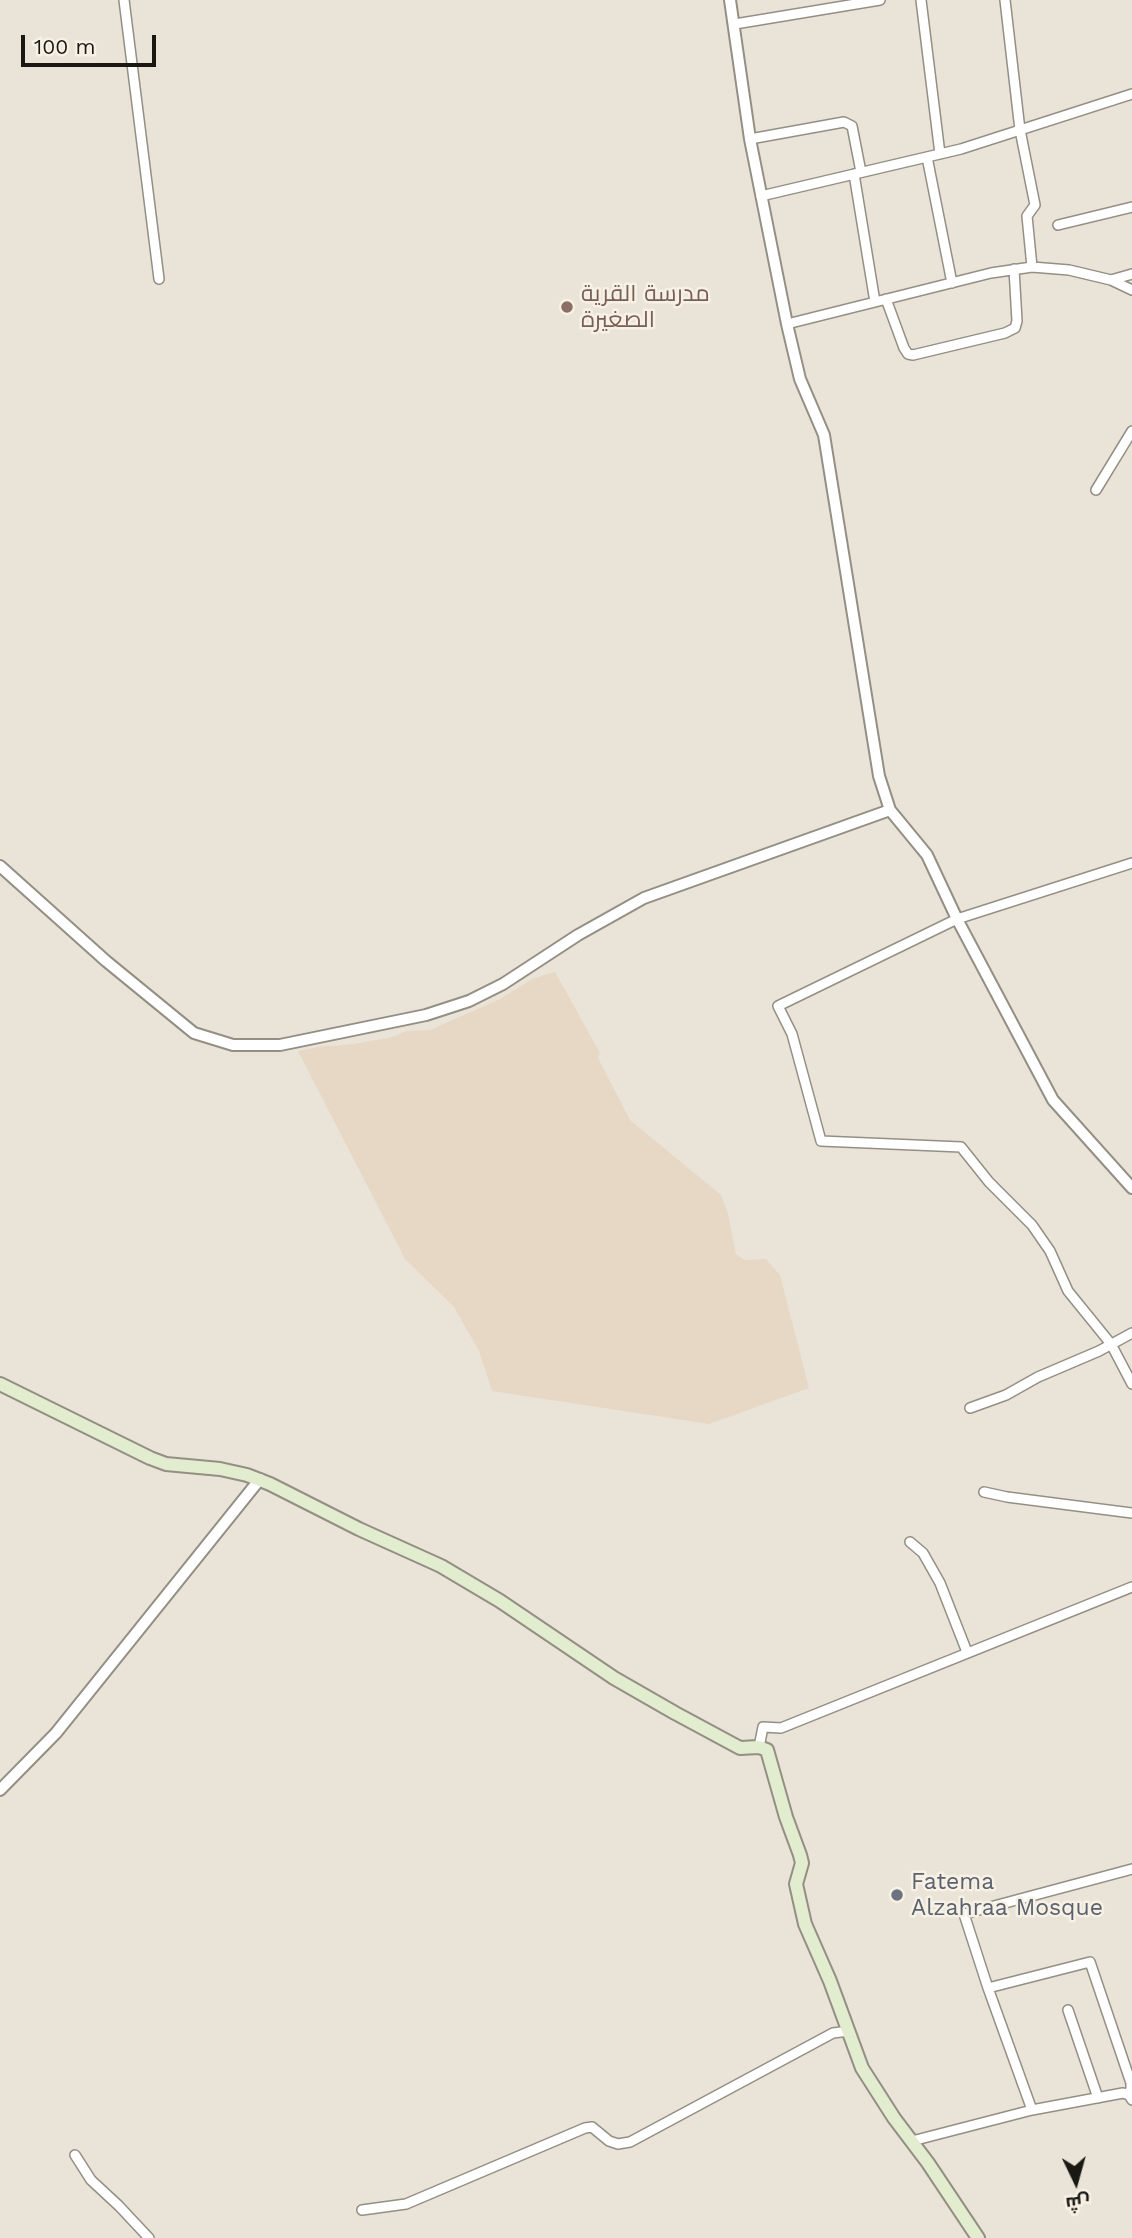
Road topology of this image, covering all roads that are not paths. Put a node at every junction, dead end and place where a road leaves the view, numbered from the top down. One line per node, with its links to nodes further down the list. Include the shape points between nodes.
1 (124, 0): 19 (street)
2 (730, 0): 6 (street)
3 (880, 0): 6 (street)
4 (921, 0): 10 (street)
5 (1006, 0): 8 (street)
6 (735, 24): 9 (street)
7 (1132, 94): 8 (street)
8 (1020, 130): 10 (street); 16 (street, via 1035,205 1027,216)
9 (750, 139): 12 (street, via 844,122 852,126); 13 (street)
10 (940, 154): 11 (street)
11 (927, 156): 12 (street); 21 (street)
12 (857, 173): 13 (street); 24 (street)
13 (761, 196): 25 (street)
14 (1132, 207): 15 (street)
15 (1058, 225)
16 (1032, 267): 17 (street); 20 (street)
17 (1014, 269): 21 (street); 23 (street, via 1015,328 913,355 904,348)
18 (1132, 274): 20 (street)
19 (159, 279)
20 (1111, 280): 22 (street)
21 (952, 283): 23 (street)
22 (1132, 290)
23 (886, 299): 24 (street)
24 (875, 302): 25 (street)
25 (787, 324): 28 (street, via 800,379 824,435 879,776)
26 (1132, 431): 27 (street)
27 (1096, 490)
28 (890, 810): 30 (street, via 644,898 469,1001 426,1015 280,1045 233,1045 194,1032); 31 (street, via 927,855)
29 (1132, 863): 31 (street)
30 (0, 866)
31 (957, 919): 32 (street, via 1053,1100); 34 (street, via 778,1006 792,1034 821,1141 961,1147 1032,1225 1050,1251 1068,1292)
32 (1132, 1188)
33 (1132, 1333): 34 (street)
34 (1111, 1344): 36 (street); 37 (street)
35 (0, 1384): 38 (main road, via 166,1464 220,1469)
36 (1132, 1384)
37 (970, 1408)
38 (260, 1479): 44 (main road, via 441,1566 614,1678 699,1726 740,1748); 45 (street, via 56,1734)
39 (984, 1492): 40 (street)
40 (1132, 1513)
41 (910, 1542): 43 (street, via 923,1553 940,1583)
42 (1132, 1587): 43 (street)
43 (967, 1652): 44 (street, via 781,1728 763,1727)
44 (759, 1747): 49 (main road, via 769,1753 800,1855 796,1884 805,1924)
45 (0, 1790)
46 (1132, 1869): 47 (street, via 964,1914)
47 (988, 1988): 50 (street, via 1090,1962 1131,2083); 52 (street)
48 (1068, 2010): 51 (street)
49 (849, 2031): 53 (main road, via 868,2078); 55 (street, via 833,2033 629,2142 618,2144 592,2127 585,2128 406,2204)
50 (1130, 2094): 51 (street)
51 (1098, 2098): 52 (street)
52 (1032, 2110): 53 (street)
53 (912, 2141): 57 (main road)
54 (75, 2155): 56 (street, via 91,2180)
55 (362, 2210)
56 (149, 2238)
57 (978, 2238)

